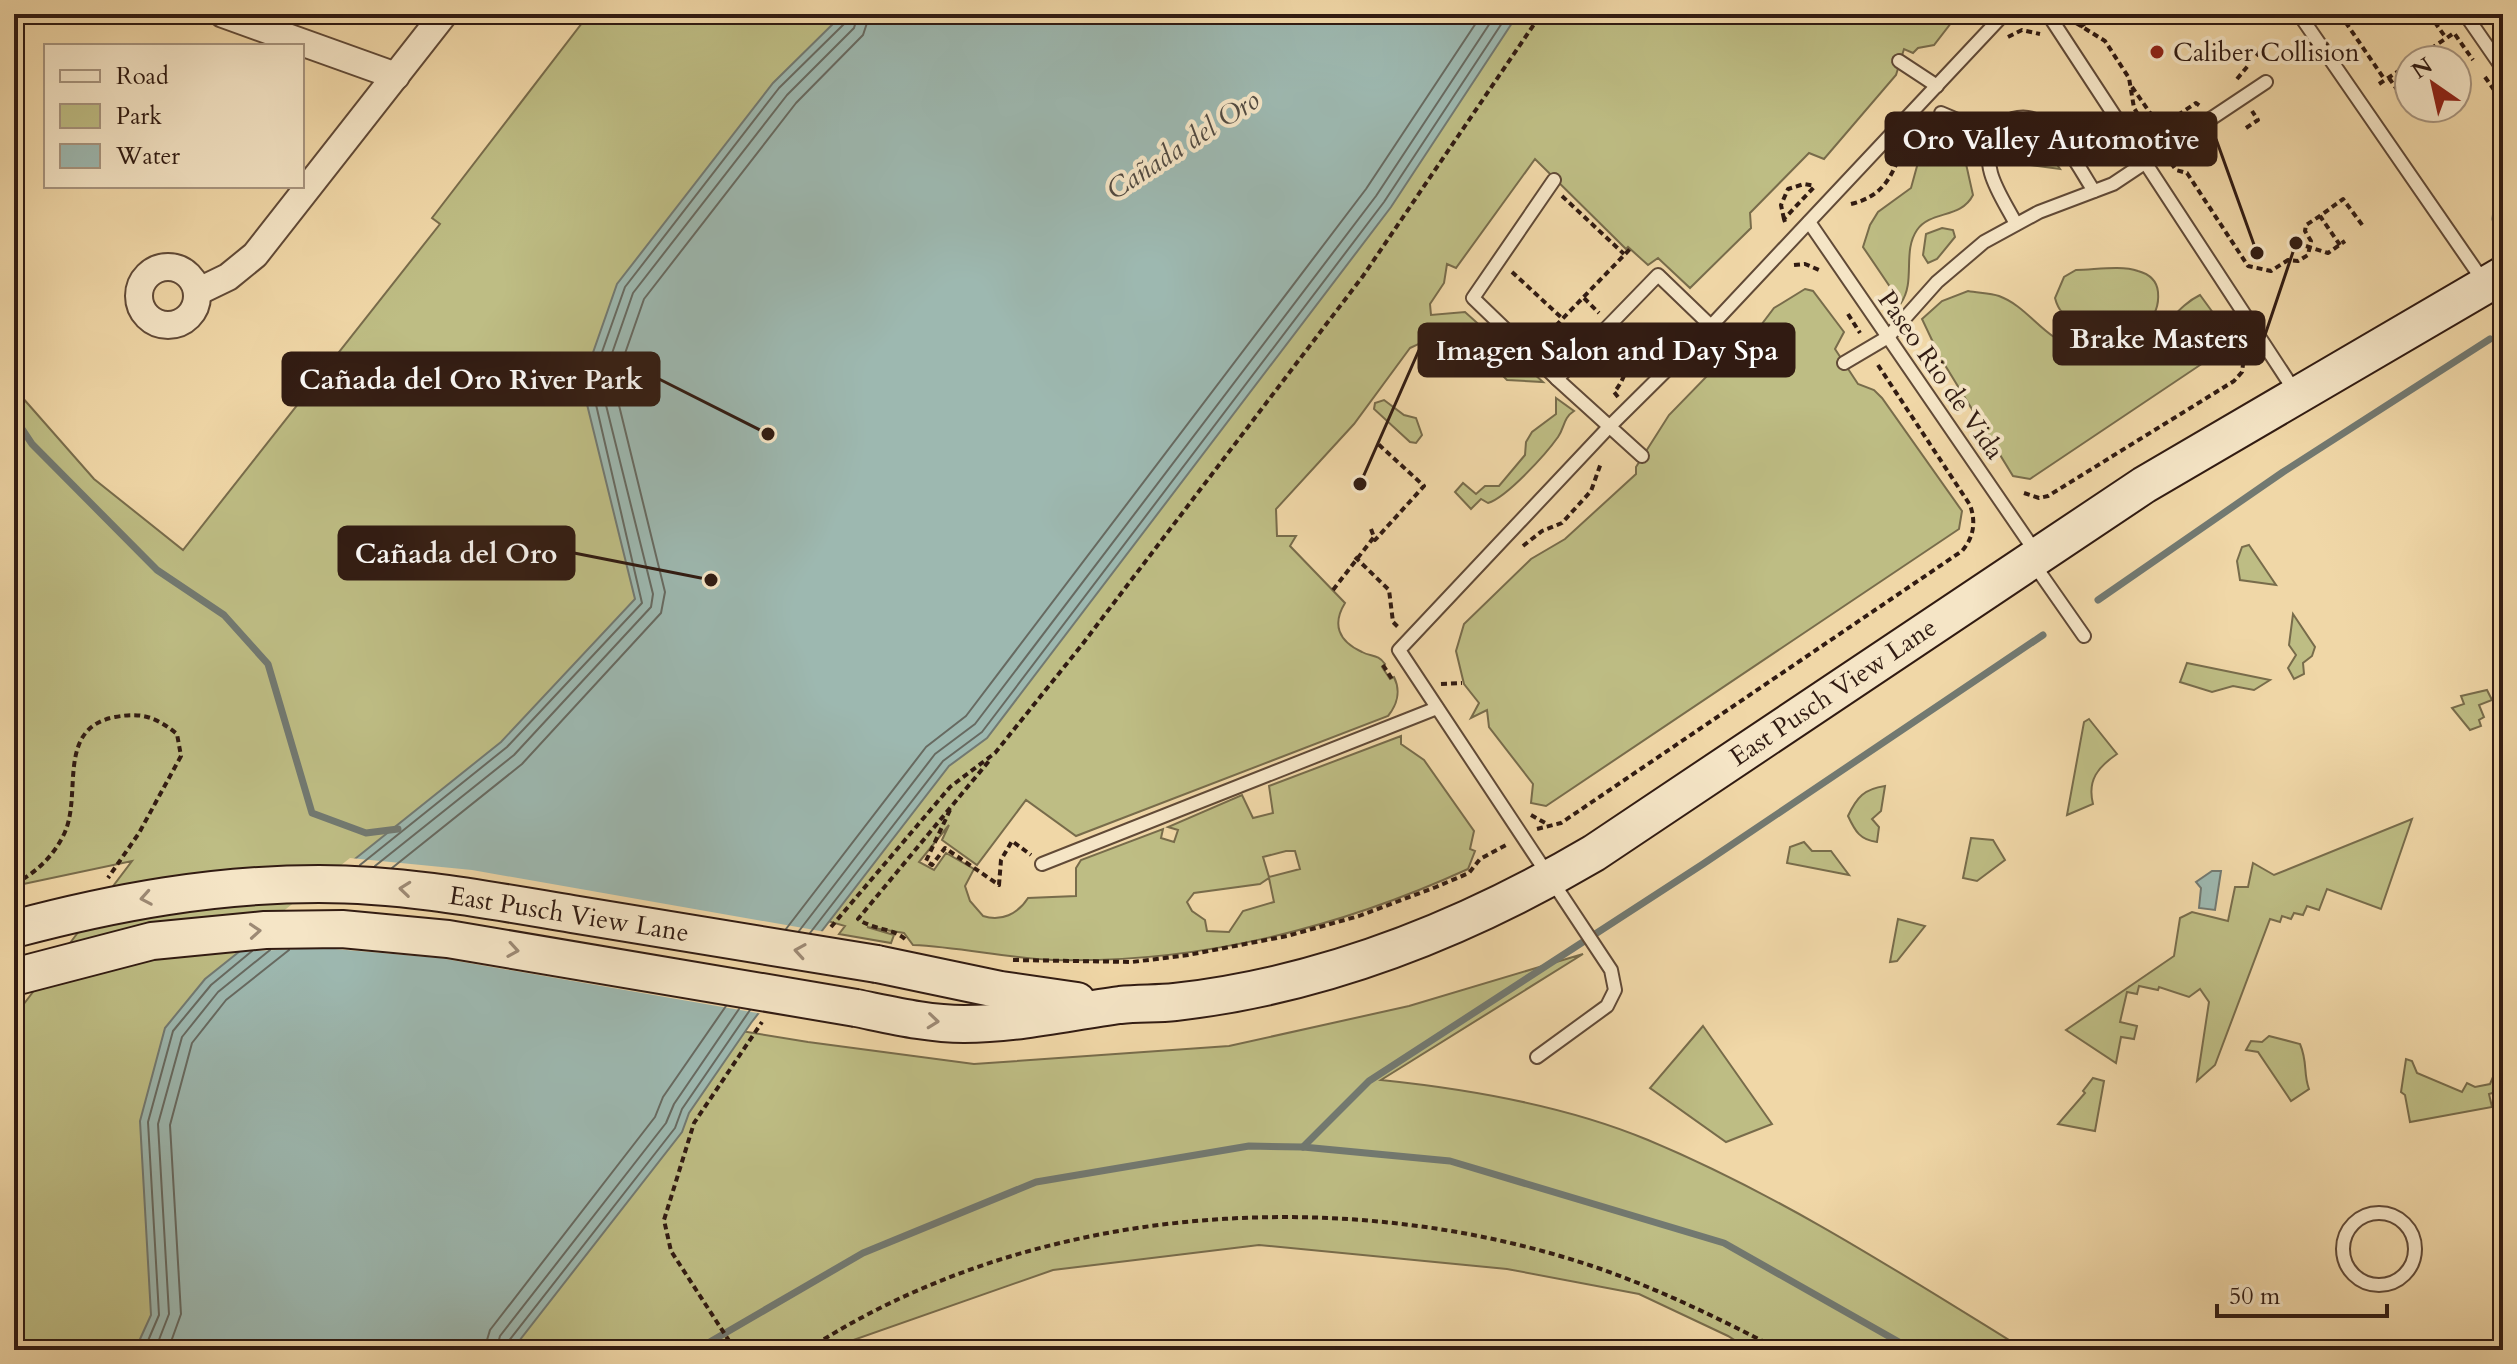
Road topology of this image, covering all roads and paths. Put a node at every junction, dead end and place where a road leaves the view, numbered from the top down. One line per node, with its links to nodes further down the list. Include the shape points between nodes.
1 (223, 14): 20 (street)
2 (444, 14): 20 (street)
3 (1541, 14): 90 (path, via 1363,276)
4 (2004, 14): 25 (lane)
5 (2048, 14): 32 (lane)
6 (2098, 14): 11 (path)
7 (2299, 14): 50 (lane)
8 (2340, 14): 22 (path)
9 (2429, 14): 13 (path)
10 (2465, 14): 18 (lane)
11 (2080, 27)
12 (2044, 37): 15 (path, via 2022,30)
13 (2446, 38): 14 (path); 17 (path, via 2454,33)
14 (2438, 44)
15 (1999, 47)
16 (1899, 61): 25 (lane)
17 (2476, 64)
18 (2503, 69)
19 (2393, 75): 22 (path)
20 (396, 76): 52 (street, via 255,255 228,277)
21 (2485, 77): 29 (path)
22 (2387, 79): 24 (path); 27 (path)
23 (2266, 82): 32 (lane)
24 (2379, 84)
25 (1937, 86): 41 (lane)
26 (2132, 87): 28 (path, via 2160,127)
27 (2393, 87)
28 (2211, 98)
29 (2503, 103)
30 (1941, 113): 31 (lane); 44 (path, via 1922,137 1904,147 1893,174 1871,197 1849,204)
31 (1993, 135): 35 (lane, via 2012,119 2034,118 2056,135); 42 (lane, via 1986,152 1988,169)
32 (2146, 161): 35 (lane); 68 (lane)
33 (1554, 180): 64 (lane, via 1473,298)
34 (1815, 186): 40 (path, via 1788,189 1781,205)
35 (2094, 191): 42 (lane)
36 (1562, 196): 37 (path)
37 (1574, 208): 38 (path); 46 (path)
38 (1568, 215)
39 (2320, 216): 39 (path, via 2306,225 2308,247 2328,253 2342,243); 43 (path, via 2343,199)
40 (1784, 219)
41 (1809, 222): 44 (lane, Paseo Rio de Vida); 58 (lane)
42 (2016, 224): 59 (lane, via 1984,242 1937,282)
43 (2363, 226)
44 (1821, 240): 59 (lane, Paseo Rio de Vida)
45 (1630, 249): 46 (path)
46 (1624, 254): 53 (path)
47 (1789, 267): 49 (path, via 1814,265)
48 (1510, 271): 56 (path)
49 (1826, 280)
50 (2494, 280): 68 (main road, East Pusch View Lane)
51 (1583, 286): 53 (path)
52 (197, 292)
53 (1589, 292): 54 (path)
54 (1584, 298): 56 (path); 57 (path)
55 (1841, 302): 62 (path)
56 (1563, 319): 64 (path)
57 (1611, 323): 58 (lane, via 1658,275); 63 (path); 67 (lane)
58 (1711, 326): 65 (lane); 69 (lane)
59 (1888, 337): 62 (lane); 78 (lane, Paseo Rio de Vida)
60 (1650, 340): 63 (path)
61 (2245, 344): 74 (path, via 2242,372 2234,381 2048,496)
62 (1869, 349): 66 (lane); 92 (path, via 1970,505 1970,541 1561,823)
63 (1639, 351): 69 (path, via 1625,366 1614,392)
64 (1530, 352): 67 (lane)
65 (1740, 354)
66 (1844, 363)
67 (1557, 379): 70 (lane)
68 (2298, 396): 78 (main road, East Pusch View Lane)
69 (1629, 408): 70 (lane)
70 (1608, 428): 71 (lane); 82 (lane)
71 (1622, 440): 73 (lane); 77 (path, via 1599,465 1591,491 1562,523 1536,534)
72 (1377, 443): 76 (path, via 1424,486)
73 (1642, 456)
74 (2024, 493)
75 (1371, 529): 76 (path)
76 (1374, 537): 79 (path)
77 (1517, 552)
78 (2033, 556): 81 (lane, Paseo Rio de Vida); 95 (main road, East Pusch View Lane)
79 (1355, 557): 80 (path); 82 (path, via 1389,590 1393,622)
80 (1333, 590)
81 (2084, 636)
82 (1410, 638): 83 (lane, via 1399,650)
83 (1405, 659): 85 (path); 89 (lane)
84 (1383, 665): 85 (path)
85 (1387, 671): 87 (path)
86 (1432, 678): 88 (path, via 1448,685)
87 (1392, 679)
88 (1462, 683)
89 (1437, 708): 92 (lane); 94 (lane)
90 (995, 753): 91 (path); 99 (path, via 950,787)
91 (950, 810): 93 (path, via 926,861 932,865 945,848 999,885 1001,860); 100 (path, via 858,919 901,935)
92 (1522, 837): 95 (lane); 101 (path, via 1480,859 1469,873 1436,887 1330,925 1260,942 1132,962)
93 (1012, 841)
94 (1042, 864)
95 (1550, 879): 103 (main road, East Pusch View Lane, via 1502,906 1369,959 1241,991); 105 (lane, via 1605,958 1615,990 1607,1006)
96 (14, 884): 97 (path, via 44,864 66,828 81,737 106,719 139,713 177,734 181,756 139,833)
97 (100, 889)
98 (14, 929): 103 (main road, East Pusch View Lane, one-way to 98, bridge, via 1001,990 877,964 454,895 344,885 263,885 164,895)
99 (829, 929)
100 (910, 947)
101 (999, 959)
102 (14, 977): 103 (main road, East Pusch View Lane, one-way to 103, bridge, via 152,941 342,929 463,942 963,1024)
103 (1122, 1005)
104 (769, 1014): 107 (path, via 694,1123 664,1220 671,1251)
105 (1537, 1057)
106 (2408, 1227): 106 (lane, via 2390,1214 2359,1218 2343,1244 2350,1272 2376,1286 2405,1275 2416,1246)
107 (735, 1350)
108 (807, 1350): 109 (path, via 897,1298 1042,1247 1161,1224 1300,1219 1391,1222 1454,1232 1595,1267 1675,1297)
109 (1780, 1350)

